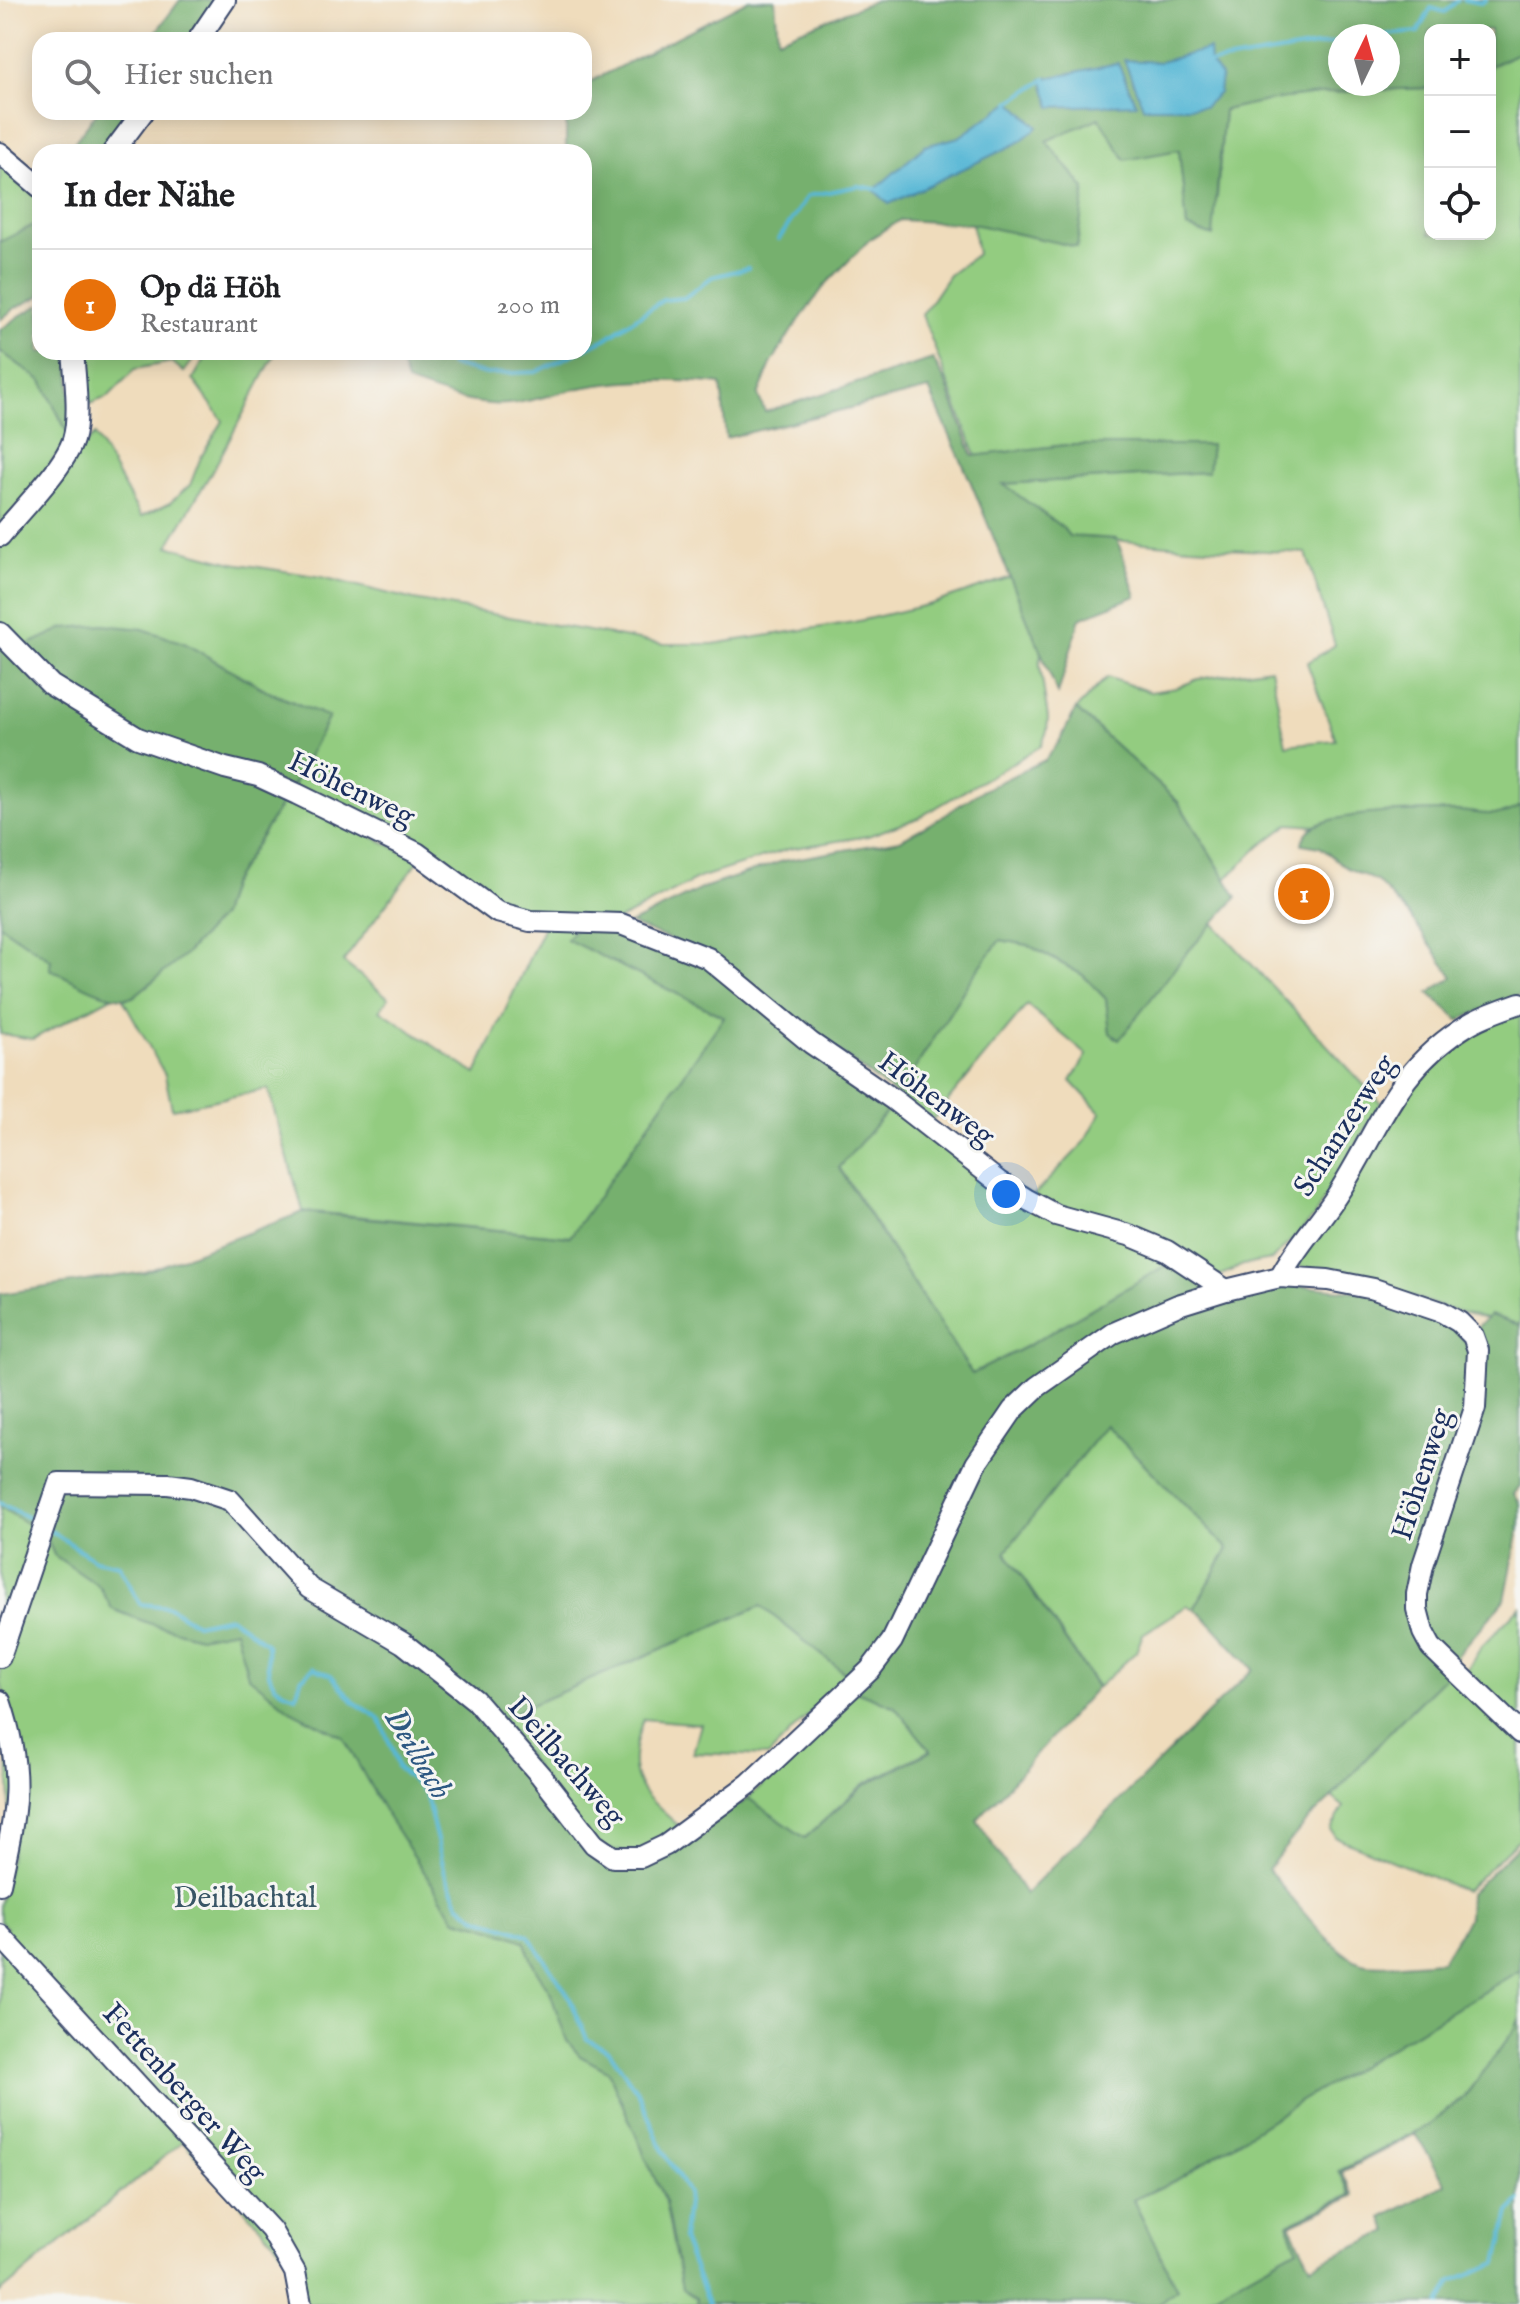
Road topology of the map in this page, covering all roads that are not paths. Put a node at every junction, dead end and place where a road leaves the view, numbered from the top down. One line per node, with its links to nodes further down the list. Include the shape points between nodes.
1 (225, 0): 2 (street)
2 (203, 32)
3 (137, 120): 4 (street)
4 (119, 144)
5 (0, 153): 6 (street)
6 (32, 180)
7 (74, 360): 8 (street, via 73,439)
8 (0, 536)
9 (0, 633): 12 (street, Höhenweg, via 51,685 138,738 258,776 297,794 417,853 497,912 530,921 621,924 708,958 811,1043 999,1182 1056,1215 1167,1251)
10 (1520, 1003): 11 (street, Schanzerweg, via 1472,1022 1416,1065 1393,1095 1337,1196)
11 (1280, 1277): 12 (street, Höhenweg); 15 (street, Höhenweg, via 1374,1289 1442,1312 1473,1336 1478,1350 1475,1408 1423,1565 1417,1609 1431,1647)
12 (1226, 1290): 13 (street, Deilbachweg, via 1114,1333 1013,1410 976,1464 892,1641 870,1670 749,1784 666,1845 641,1857 613,1857 594,1844 475,1700 403,1643 309,1588 230,1500 191,1487 59,1483)
13 (0, 1657)
14 (0, 1701): 16 (street, via 11,1734 17,1799)
15 (1520, 1733)
16 (0, 1884)
17 (0, 1935): 18 (street, Fettenberger Weg, via 271,2230 295,2272)
18 (301, 2304)

